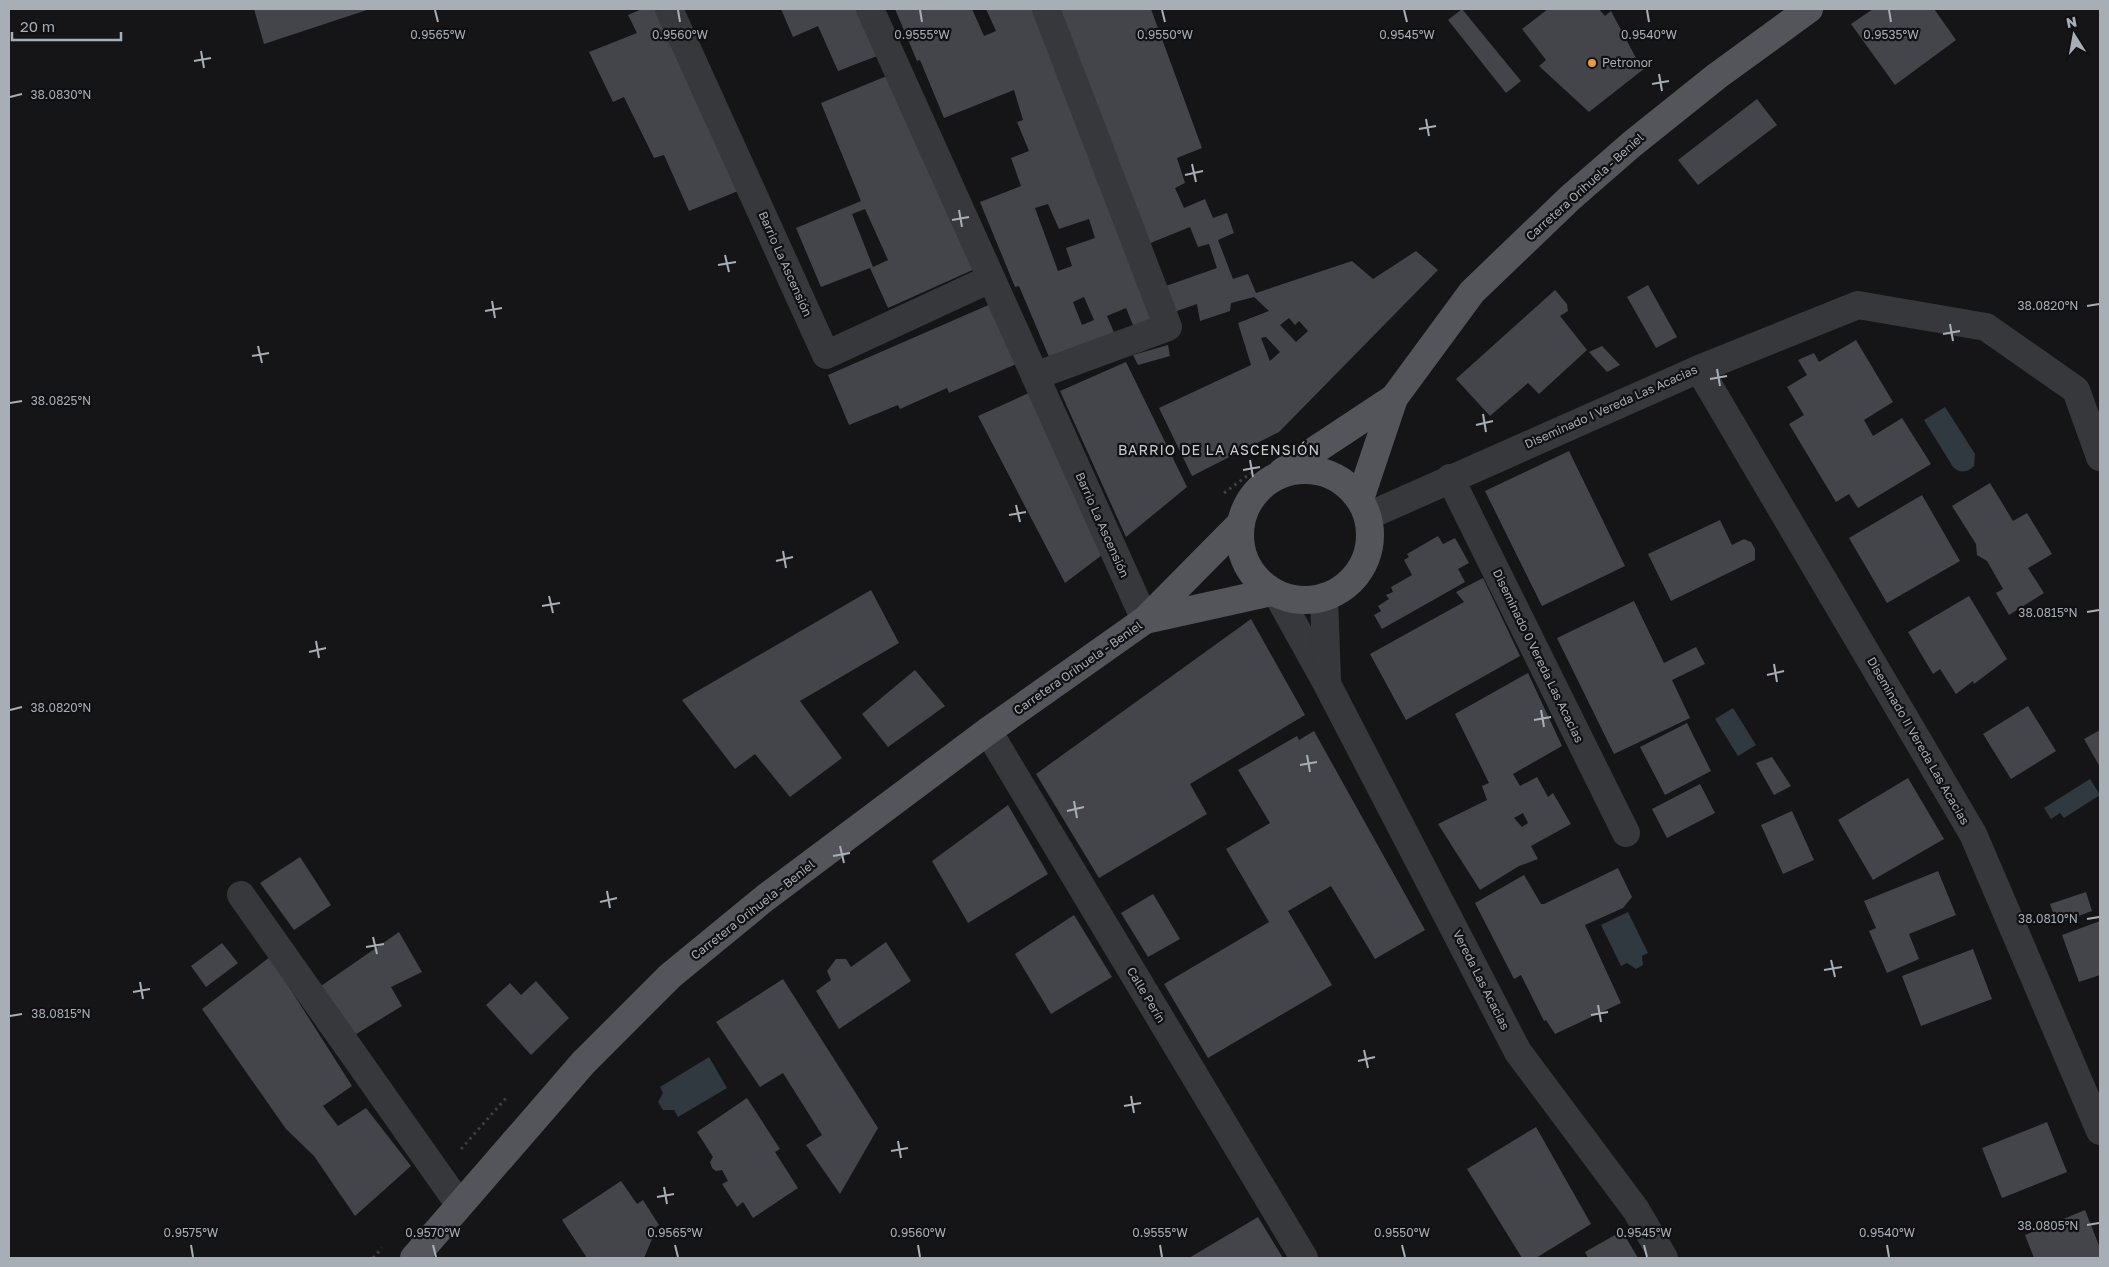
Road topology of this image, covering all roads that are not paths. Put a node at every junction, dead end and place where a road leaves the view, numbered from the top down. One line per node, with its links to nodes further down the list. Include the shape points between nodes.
1 (669, 9): 5 (street, Barrio La Ascensión, via 826,356)
2 (870, 9): 5 (street, Barrio La Ascensión)
3 (1046, 9): 7 (street, via 1168,327)
4 (1809, 9): 8 (main road, Carretera Orihuela - Beniel, via 1717,76 1570,198 1472,292)
5 (990, 280): 7 (street, Barrio La Ascensión)
6 (1698, 369): 9 (street, Diseminado I Vereda Las Acacias, via 1858,305 1986,328 2076,390); 11 (street, Diseminado I Vereda Las Acacias); 21 (street, Diseminado II Vereda Las Acacias, via 1973,834)
7 (1035, 376): 16 (street, Barrio La Ascensión)
8 (1394, 398): 10 (main road, Carretera Orihuela - Beniel); 12 (main road, Carretera Orihuela - Beniel)
9 (2100, 457)
10 (1263, 474): 12 (main road, via 1309,470 1330,474 1347,484); 13 (main road)
11 (1450, 478): 12 (street, Diseminado I Vereda Las Acacias); 19 (street, Diseminado 0 Vereda Las Acacias)
12 (1364, 508): 15 (main road, via 1370,536 1367,556 1357,574 1342,588)
13 (1240, 523): 14 (main road, via 1240,543 1245,562 1256,579); 16 (main road, Carretera Orihuela - Beniel)
14 (1275, 593): 15 (main road, via 1292,599); 16 (main road, Carretera Orihuela - Beniel); 17 (street, Vereda Las Acacias)
15 (1324, 597): 17 (street, Vereda Las Acacias)
16 (1145, 620): 18 (main road, Carretera Orihuela - Beniel)
17 (1327, 684): 25 (street, Vereda Las Acacias, via 1518,1052 1636,1210)
18 (988, 731): 22 (main road, Carretera Orihuela - Beniel, via 765,898 670,976 583,1063); 24 (street, Calle Perín)
19 (1626, 833)
20 (241, 895): 22 (street)
21 (2100, 1131)
22 (459, 1204): 23 (main road, Carretera Orihuela - Beniel)
23 (414, 1258)
24 (1304, 1258)
25 (1664, 1258)

